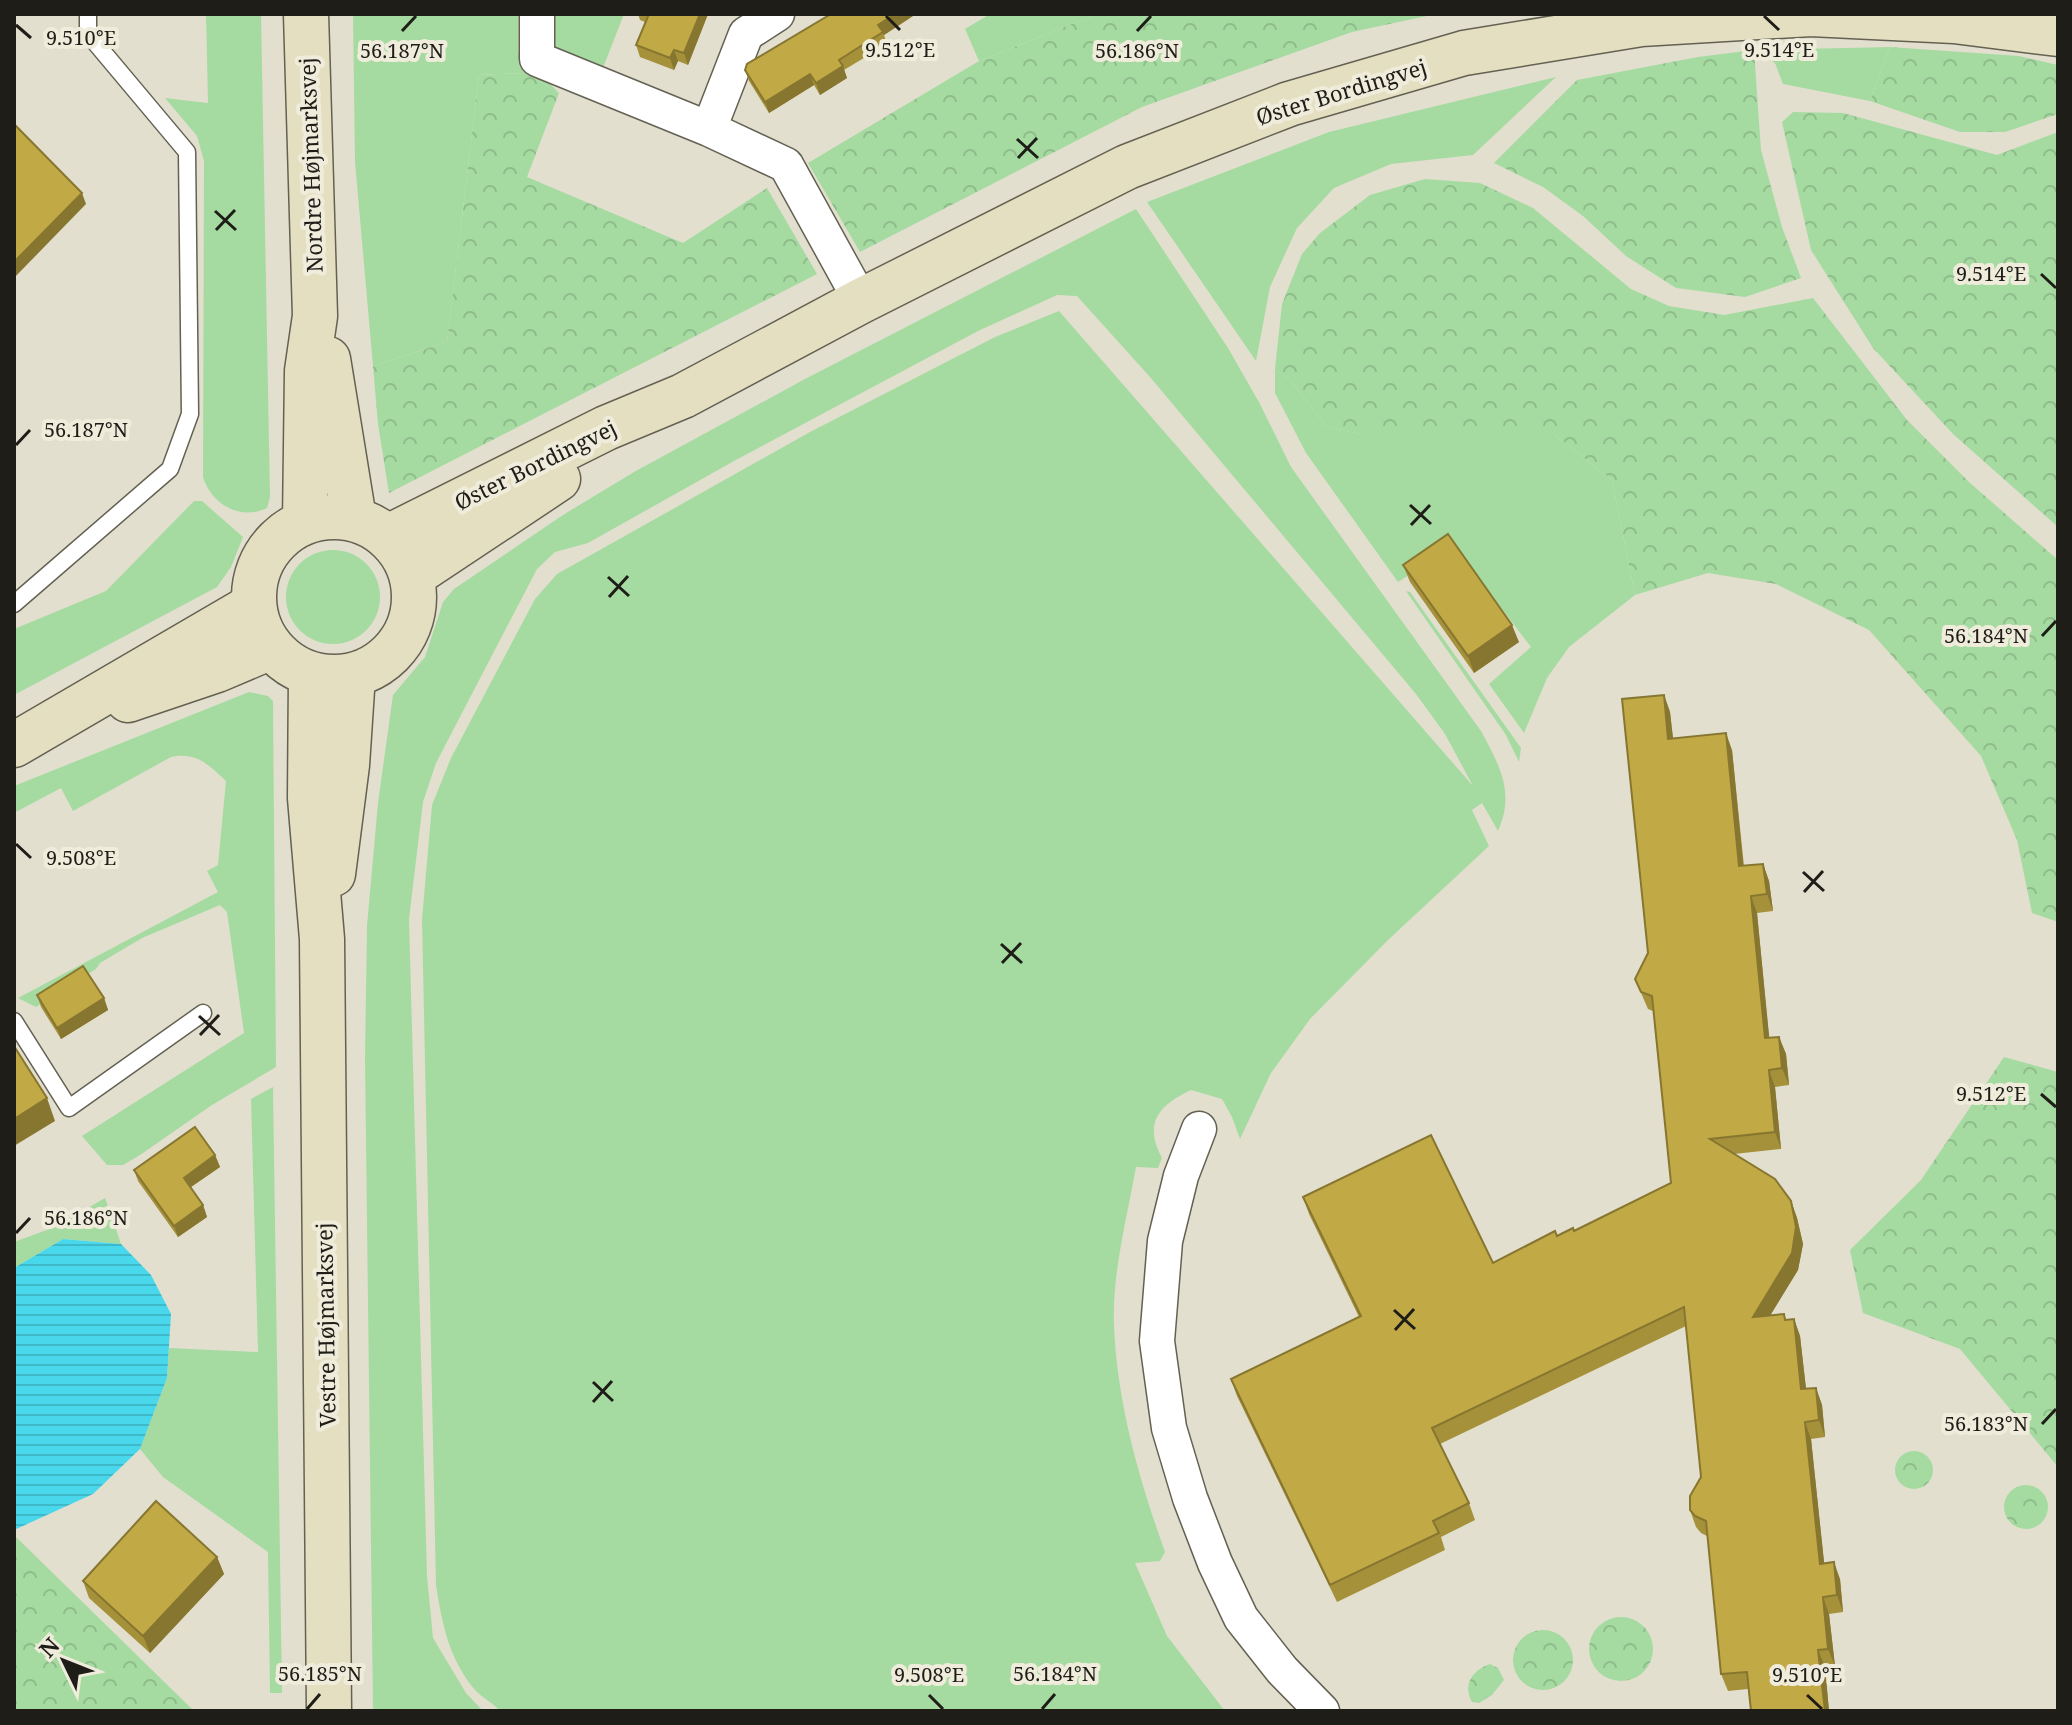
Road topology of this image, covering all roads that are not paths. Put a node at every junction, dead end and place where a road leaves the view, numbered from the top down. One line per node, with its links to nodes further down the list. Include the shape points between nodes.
1 (88, 14): 13 (lane, via 88,34 187,152 190,414 170,469)
2 (306, 14): 8 (street, Nordre Højmarksvej)
3 (537, 14): 6 (street, via 537,59)
4 (777, 14): 6 (street, via 746,34)
5 (2058, 34): 7 (street, Øster Bordingvej, via 1954,21 1811,14 1641,24 1464,53 1289,104 1127,167)
6 (709, 129): 7 (street, via 786,165)
7 (861, 301): 9 (street, Øster Bordingvej)
8 (315, 316): 10 (street, Nordre Højmarksvej, via 307,371); 11 (street, Nordre Højmarksvej)
9 (683, 396): 11 (street, Øster Bordingvej); 12 (street, Øster Bordingvej)
10 (305, 522): 11 (street, via 330,516); 14 (street, via 267,552 254,587)
11 (371, 528): 12 (street, via 403,555)
12 (412, 576): 16 (street, via 414,604 396,648 381,662)
13 (14, 604)
14 (254, 605): 15 (street); 17 (street)
15 (271, 647): 16 (street, via 295,667); 17 (street)
16 (332, 674): 21 (street, Vestre Højmarksvej, via 310,798 322,939)
17 (30, 737)
18 (203, 1013): 19 (lane, via 69,1108)
19 (14, 1021)
20 (1199, 1129): 22 (street, via 1165,1241 1157,1341 1169,1428 1195,1511 1241,1618)
21 (329, 1711)
22 (1322, 1711)

